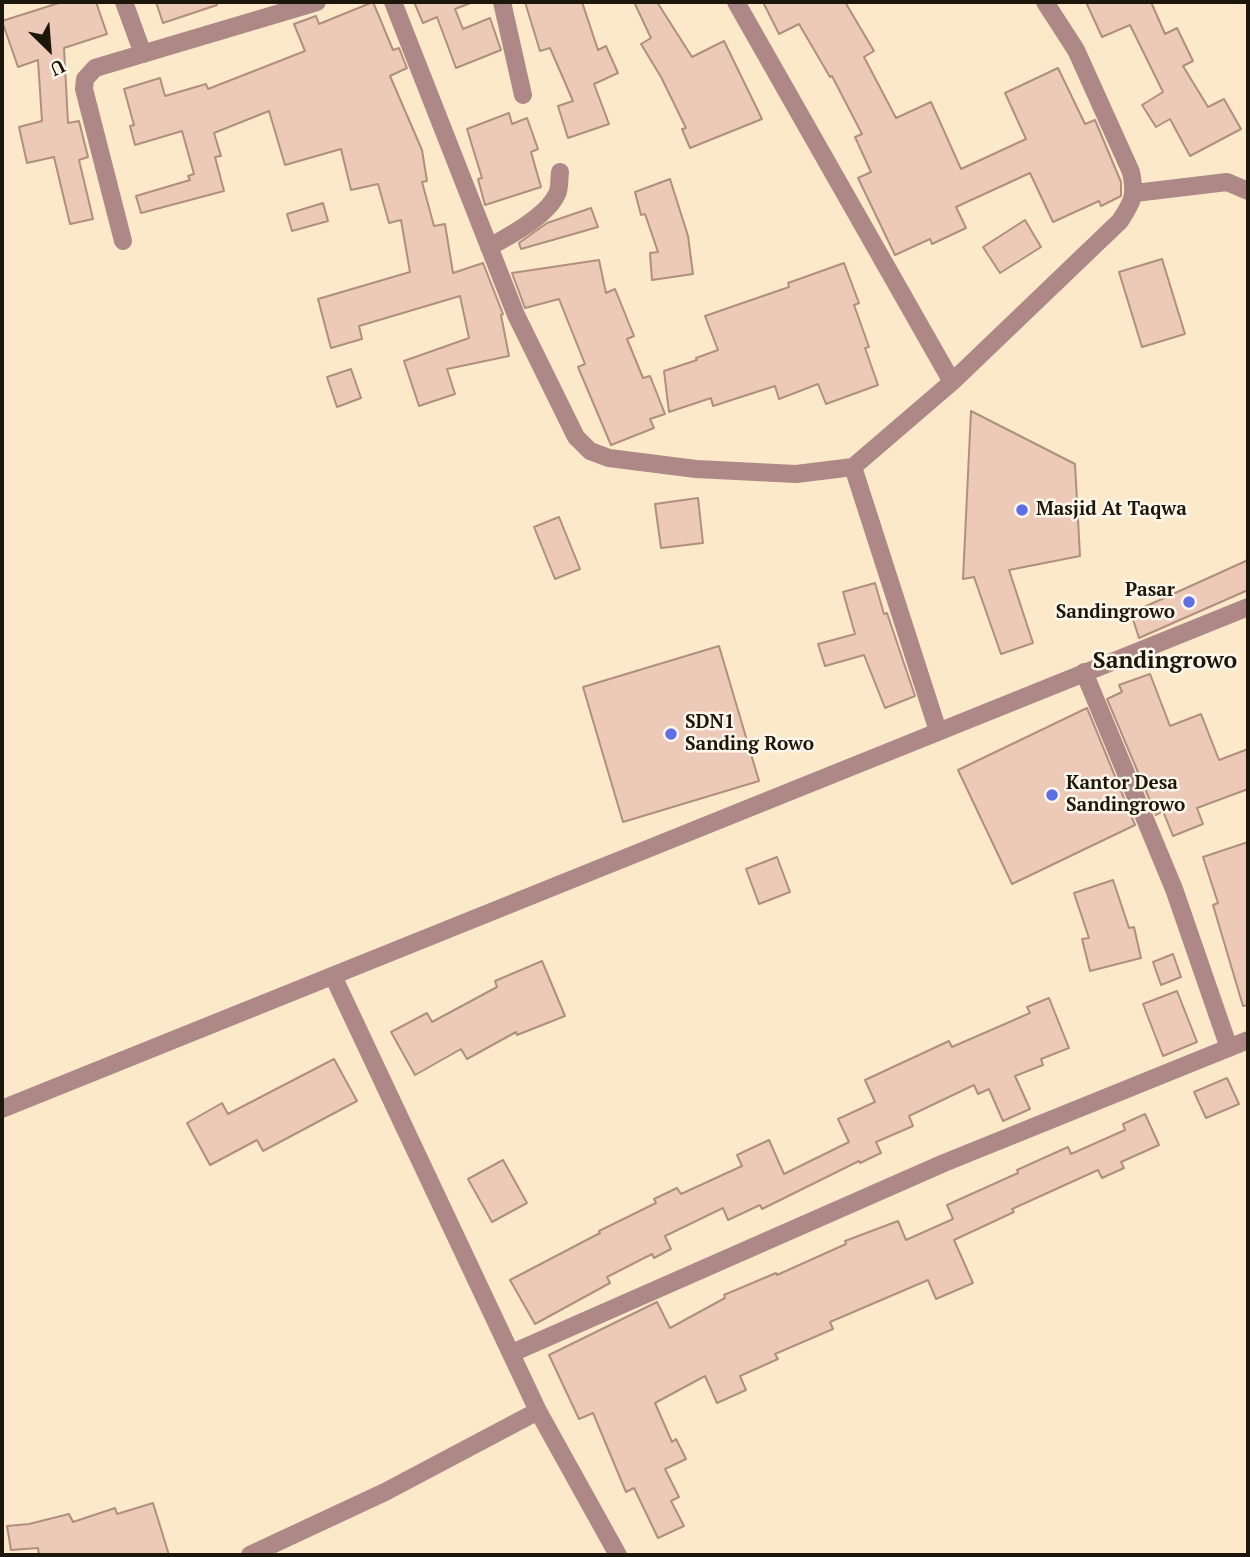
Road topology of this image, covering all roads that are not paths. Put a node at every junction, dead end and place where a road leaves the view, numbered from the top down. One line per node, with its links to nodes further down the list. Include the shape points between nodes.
1 (124, 2): 7 (street)
2 (317, 2): 7 (street)
3 (393, 2): 13 (street)
4 (502, 2): 8 (street)
5 (736, 2): 14 (street)
6 (1045, 2): 11 (street, via 1076,50 1131,172)
7 (143, 54): 12 (street, via 96,68 85,79)
8 (523, 95)
9 (560, 172): 13 (street, via 558,193 548,207)
10 (1248, 191): 11 (street, via 1227,183)
11 (1135, 193): 14 (street, via 1120,221)
12 (123, 241)
13 (489, 247): 15 (street, via 516,315 576,437 590,451 609,458 696,469 796,474)
14 (952, 382): 15 (street)
15 (853, 467): 18 (street)
16 (1248, 607): 17 (street)
17 (1084, 672): 18 (street); 21 (street, via 1174,889)
18 (937, 731): 19 (street)
19 (334, 978): 22 (street); 23 (street)
20 (1248, 1040): 21 (street)
21 (1228, 1048): 23 (street, via 944,1163)
22 (2, 1109)
23 (512, 1353): 24 (street)
24 (538, 1411): 25 (street, via 385,1492); 26 (street)
25 (250, 1555)
26 (618, 1555)

